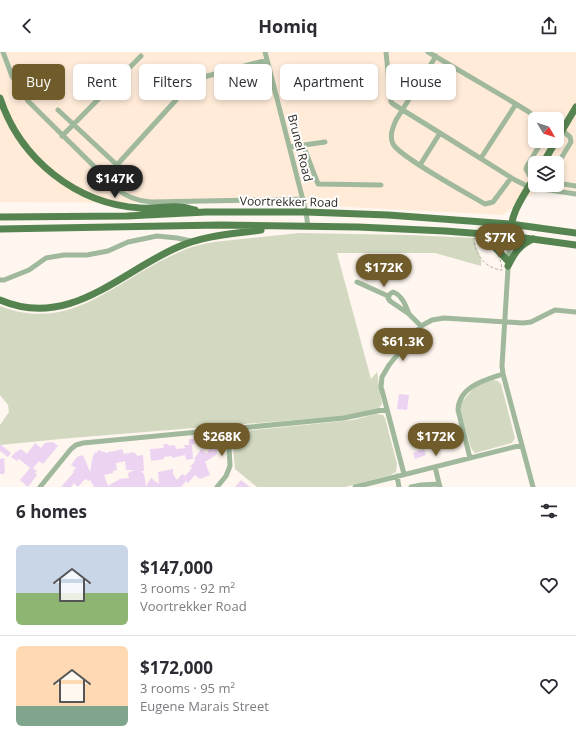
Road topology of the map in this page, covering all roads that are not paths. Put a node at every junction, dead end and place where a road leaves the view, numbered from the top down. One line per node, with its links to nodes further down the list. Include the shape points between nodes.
1 (3, 52): 20 (street, via 12,76 28,101)
2 (265, 52): 7 (street, Brunel Road)
3 (386, 52): 14 (street, via 391,102)
4 (428, 52): 6 (street)
5 (141, 56): 16 (street)
6 (436, 56): 11 (street); 14 (street)
7 (267, 60): 8 (street); 23 (street, Brunel Road)
8 (206, 76)
9 (0, 98): 40 (main road, via 16,133 33,156 56,177 82,193 140,208 180,207)
10 (176, 100): 27 (street)
11 (516, 104): 15 (street); 25 (street)
12 (576, 107): 17 (main road)
13 (58, 110): 16 (street)
14 (402, 110): 19 (street); 28 (street, via 393,128 392,142 402,153)
15 (529, 112)
16 (74, 124): 20 (street); 27 (street)
17 (564, 127)
18 (564, 132): 24 (street, via 571,142)
19 (440, 133): 25 (street); 28 (street)
20 (62, 136): 30 (street)
21 (325, 142): 22 (street)
22 (302, 145): 23 (street); 34 (street, via 318,184)
23 (290, 147): 39 (street, Brunel Road)
24 (562, 156)
25 (481, 158): 31 (street)
26 (528, 163): 29 (street)
27 (117, 165): 30 (street)
28 (420, 165): 31 (street, via 485,204 493,202)
29 (528, 174)
30 (105, 178): 39 (street, via 120,192 146,202)
31 (511, 178): 32 (street)
32 (528, 180)
33 (564, 184): 35 (street)
34 (381, 185)
35 (576, 186)
36 (528, 188): 43 (main road)
37 (564, 190): 38 (street)
38 (576, 194)
39 (303, 199): 41 (street, Brunel Road)
40 (206, 212): 41 (main road, Voortrekker Road); 42 (main road, Voortrekker Road, via 127,216)
41 (306, 212): 43 (main road, Voortrekker Road); 44 (street, Brunel Road)
42 (0, 217)
43 (510, 224): 47 (main road, Voortrekker Road); 49 (main road)
44 (308, 226): 45 (main road, Voortrekker Road); 48 (main road, Voortrekker Road)
45 (279, 227): 46 (main road, Voortrekker Road, via 212,225); 51 (main road, via 212,236)
46 (0, 229)
47 (576, 232)
48 (476, 234): 49 (main road, Voortrekker Road); 53 (main road, via 490,241)
49 (510, 236): 50 (main road, Voortrekker Road); 53 (street)
50 (535, 239): 52 (main road, Voortrekker Road); 53 (main road, via 518,248)
51 (191, 242): 54 (street, via 157,236 128,242 108,252 46,258 29,270); 57 (main road, via 146,263 103,290 72,304 42,309)
52 (576, 245)
53 (506, 266): 60 (street)
54 (0, 280)
55 (357, 282): 56 (street)
56 (388, 296): 59 (street, via 392,303); 59 (street, via 393,292 397,294)
57 (2, 301)
58 (576, 312): 60 (street, via 555,310 528,323)
59 (409, 314): 61 (street)
60 (504, 322): 61 (street, via 444,318 432,320); 62 (street)
61 (421, 326): 63 (street, via 382,377 381,388)
62 (503, 374): 65 (street); 66 (street, via 473,384 458,404)
63 (387, 409): 64 (street, via 344,418); 68 (street)
64 (228, 429): 72 (street, via 79,444 67,454); 73 (street, via 230,466)
65 (522, 445): 66 (street); 77 (street)
66 (470, 458): 67 (street)
67 (435, 466): 68 (street); 70 (street)
68 (404, 474): 69 (street)
69 (397, 476): 74 (street); 75 (street)
70 (440, 485): 71 (street)
71 (427, 486): 76 (street)
72 (40, 487)
73 (218, 487)
74 (356, 487)
75 (399, 487)
76 (411, 487)
77 (533, 487)

